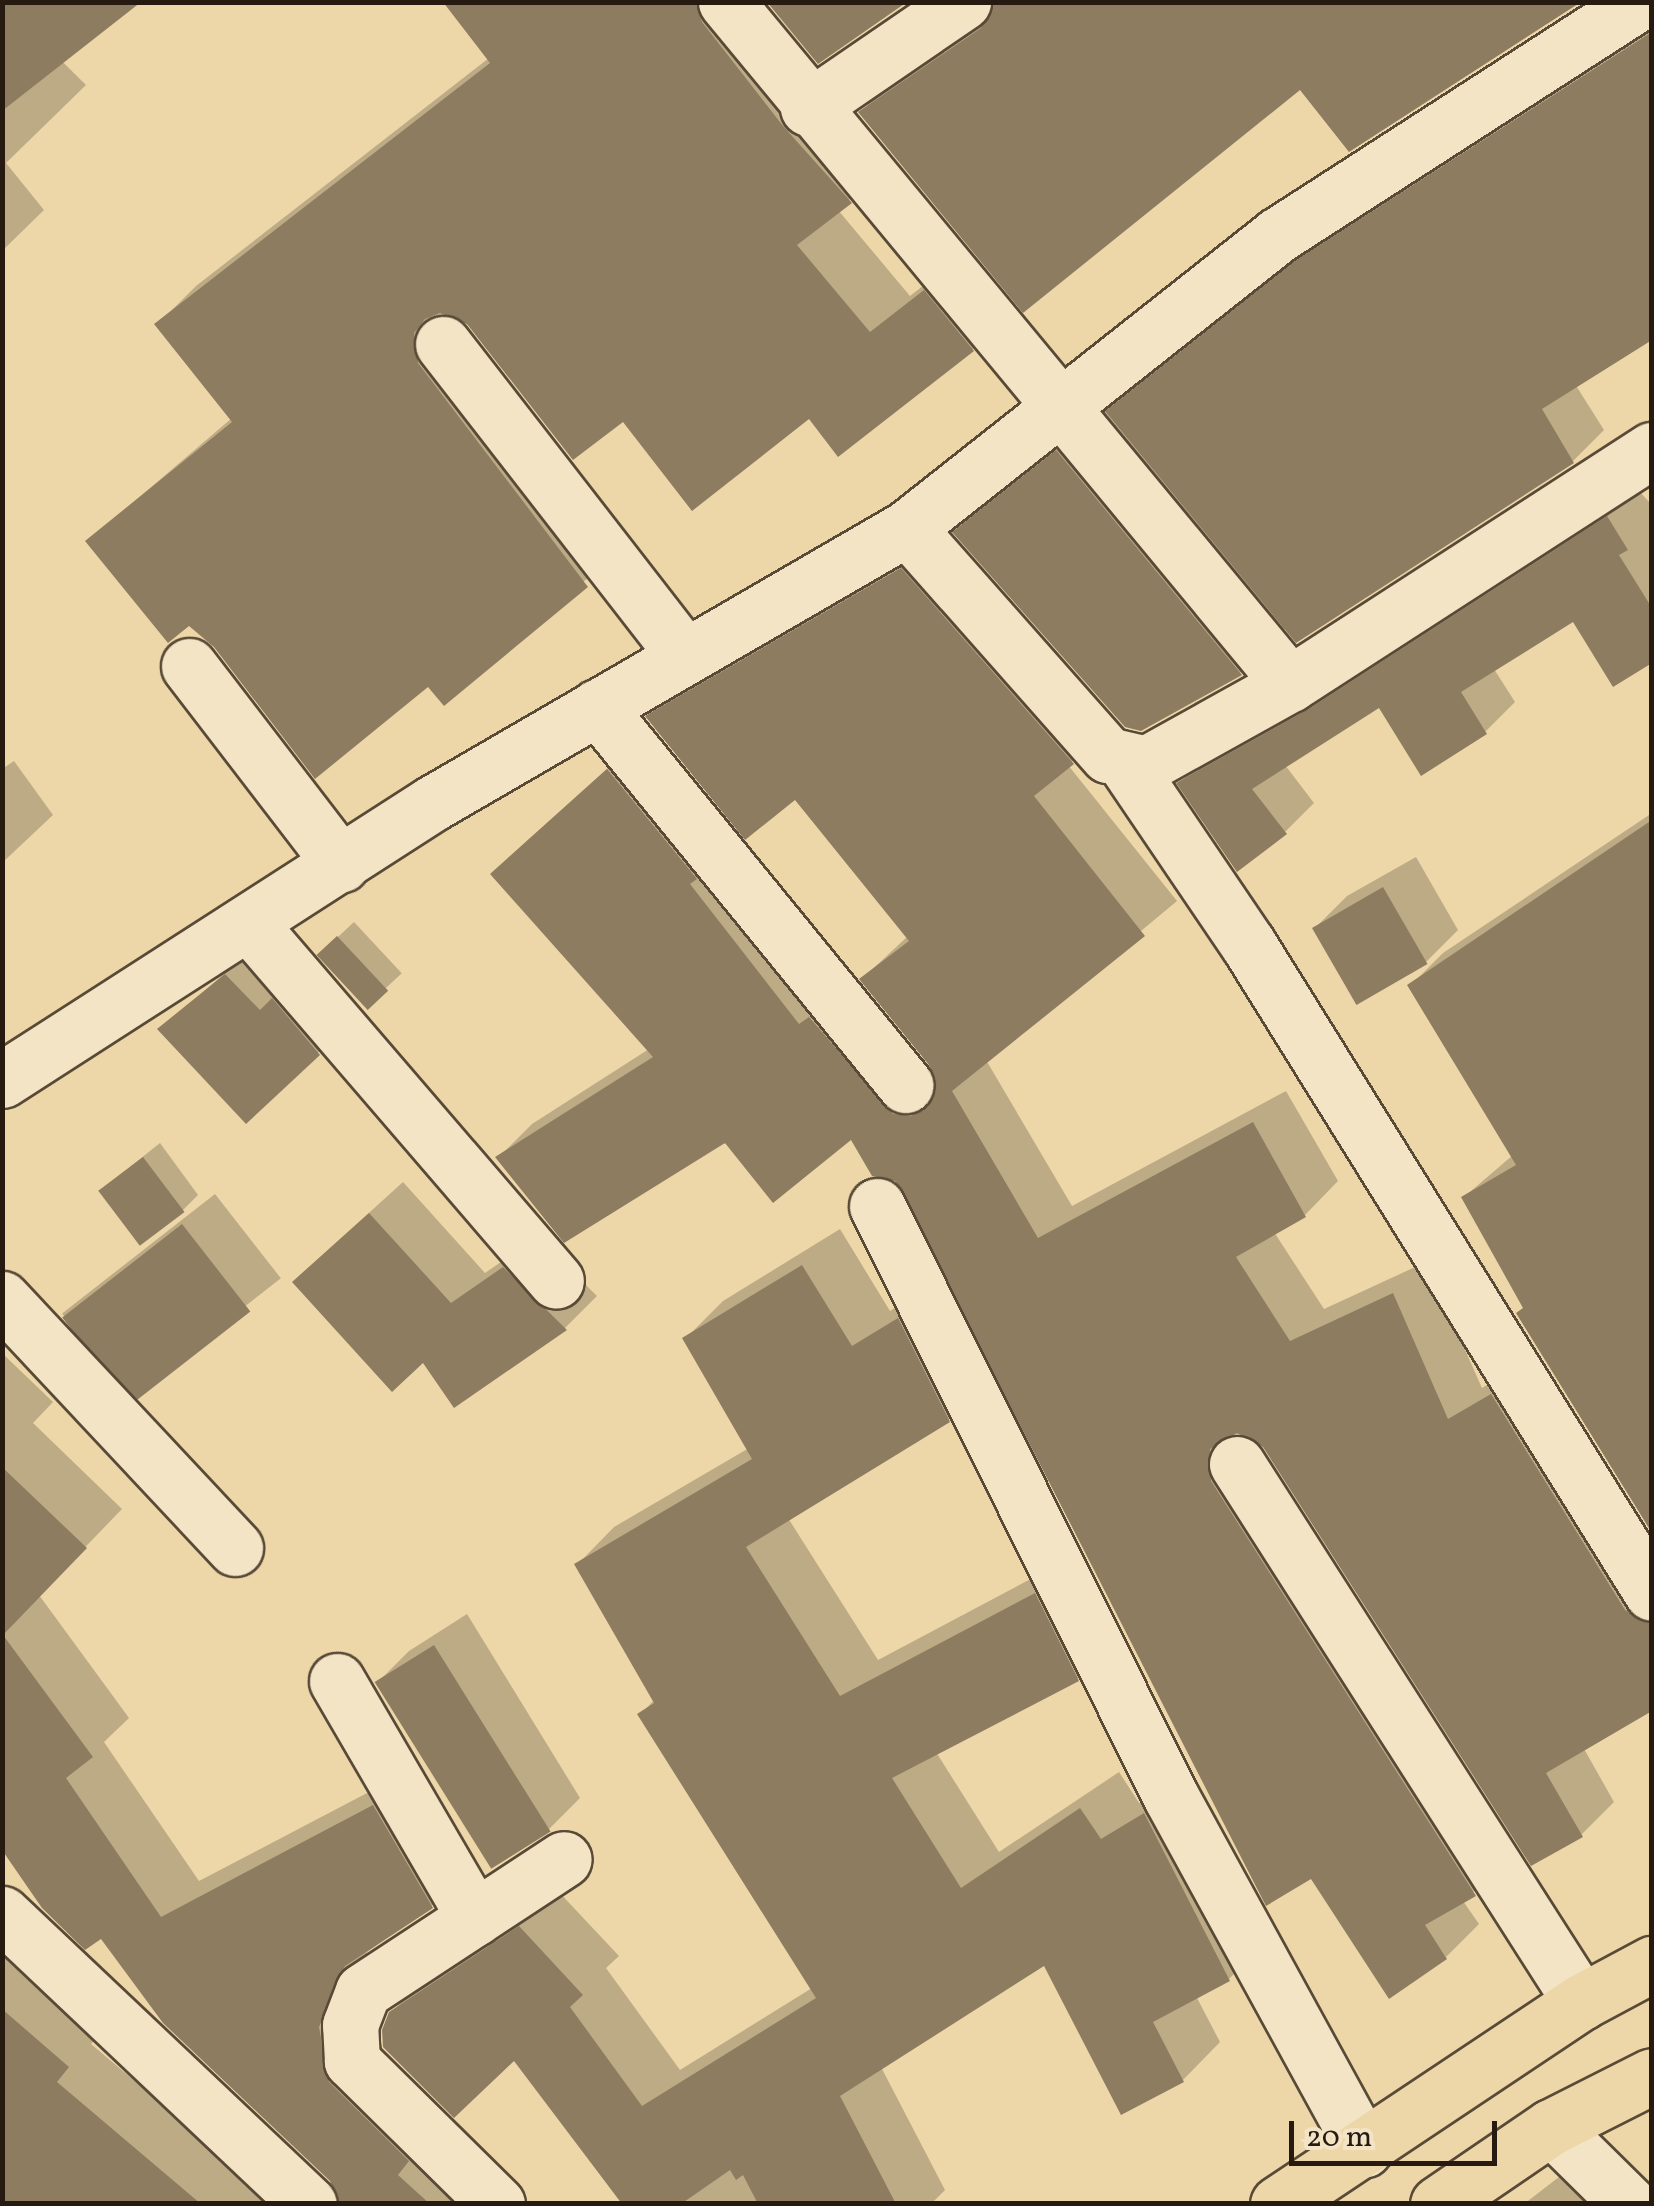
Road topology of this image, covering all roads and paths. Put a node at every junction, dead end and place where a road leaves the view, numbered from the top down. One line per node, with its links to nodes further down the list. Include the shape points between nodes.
1 (726, 2): 4 (street)
2 (963, 2): 4 (street)
3 (1640, 2): 6 (street, via 1278,234)
4 (808, 108): 6 (street)
5 (443, 344): 9 (street)
6 (1061, 404): 8 (street); 11 (street)
7 (1652, 450): 11 (street)
8 (907, 528): 9 (street); 13 (street, via 1108,755)
9 (684, 656): 12 (street)
10 (189, 666): 14 (street)
11 (1290, 684): 13 (street, via 1163,757)
12 (597, 707): 14 (street); 17 (street)
13 (1126, 764): 23 (street, via 1248,944)
14 (341, 864): 15 (street)
15 (250, 925): 16 (street); 19 (street)
16 (2, 1080)
17 (905, 1086)
18 (878, 1206): 32 (street, via 1171,1796)
19 (556, 1281)
20 (2, 1299): 22 (street)
21 (1237, 1464): 29 (street)
22 (235, 1548)
23 (1652, 1594)
24 (337, 1681): 27 (street)
25 (564, 1859): 27 (street)
26 (2, 1914): 33 (street)
27 (475, 1918): 34 (street, via 363,1991 350,2025 352,2061)
28 (1652, 1964): 29 (main road)
29 (1581, 2002): 32 (main road)
30 (1652, 2076): 31 (main road)
31 (1550, 2127): 36 (main road); 37 (street)
32 (1364, 2150): 35 (main road)
33 (308, 2204)
34 (497, 2204)
35 (1278, 2204)
36 (1438, 2204)
37 (1630, 2204)

